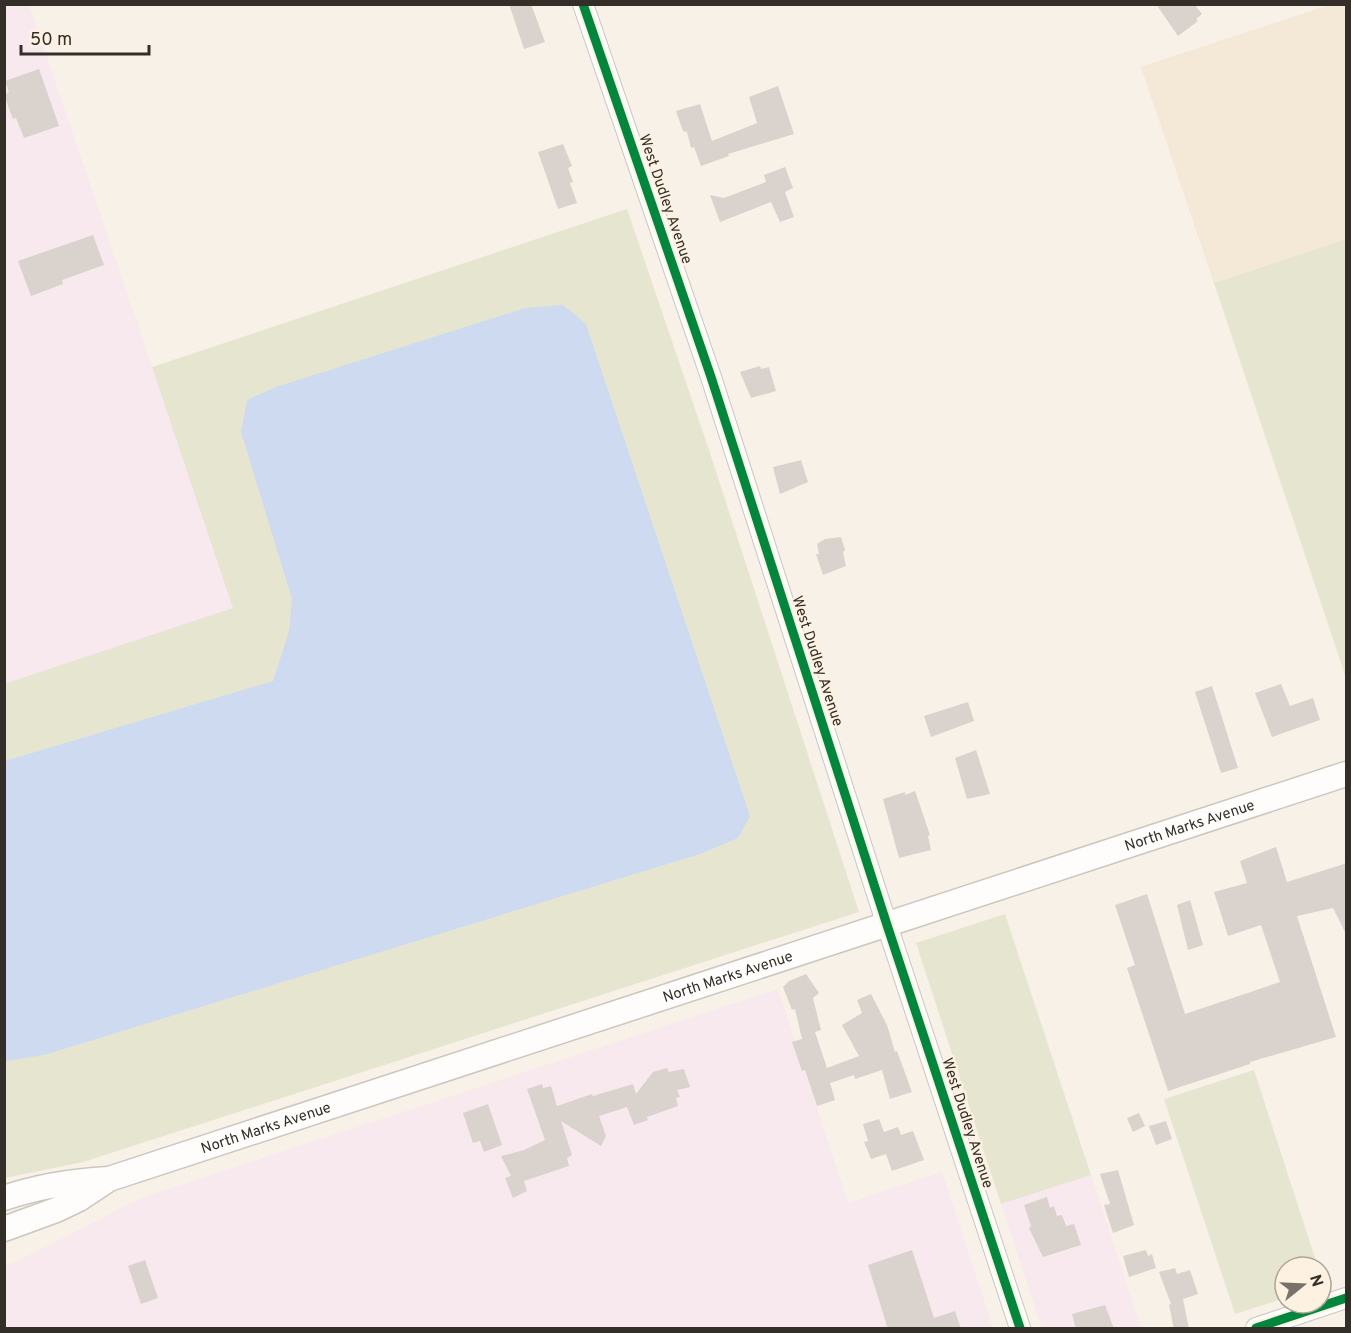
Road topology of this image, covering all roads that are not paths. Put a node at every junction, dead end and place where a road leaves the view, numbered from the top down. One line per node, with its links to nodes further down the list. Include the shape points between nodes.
1 (583, 4): 3 (street, West Dudley Avenue, via 711,377)
2 (1347, 774): 3 (main road, North Marks Avenue)
3 (887, 925): 4 (main road, North Marks Avenue); 8 (street, West Dudley Avenue)
4 (109, 1179): 5 (main road, North Marks Avenue, via 50,1185); 6 (main road, North Marks Avenue, via 56,1210)
5 (4, 1198)
6 (4, 1229)
7 (1347, 1298): 9 (street)
8 (1020, 1329)
9 (1256, 1329)

